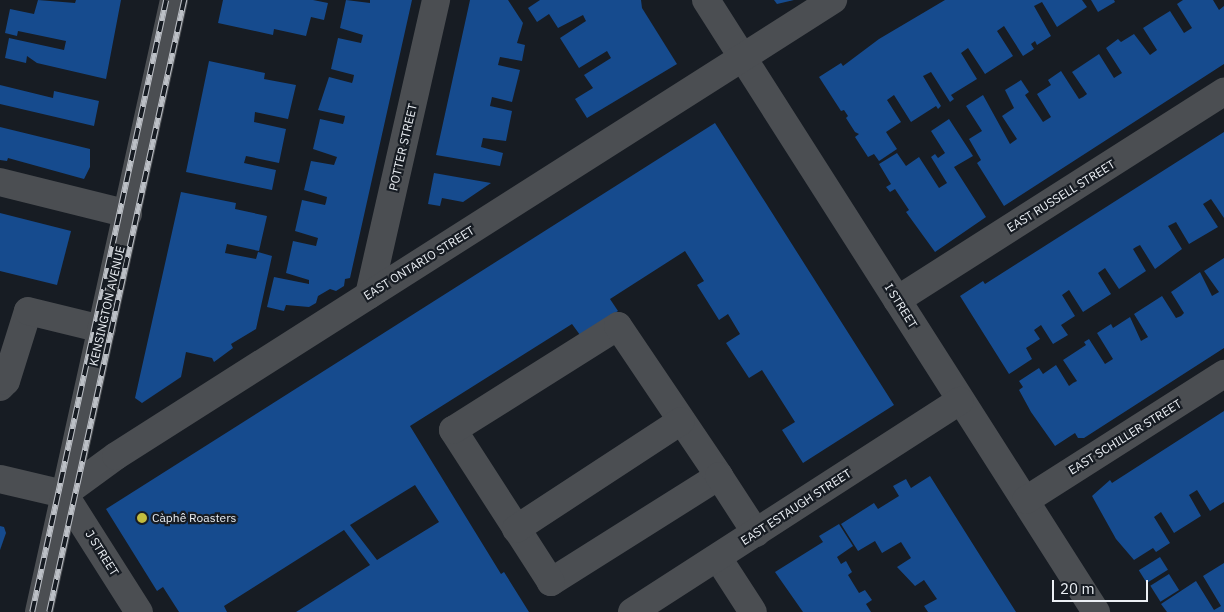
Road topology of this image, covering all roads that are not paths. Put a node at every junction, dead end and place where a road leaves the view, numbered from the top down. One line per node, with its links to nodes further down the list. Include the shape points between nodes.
1 (174, 0): 8 (street, KENSINGTON AVENUE)
2 (436, 0): 9 (street, POTTER STREET)
3 (706, 0): 5 (street, I STREET)
4 (832, 0): 5 (street, EAST ONTARIO STREET)
5 (744, 57): 9 (street, EAST ONTARIO STREET); 10 (street, I STREET)
6 (1224, 92): 10 (street, EAST RUSSELL STREET)
7 (0, 182): 8 (street)
8 (128, 214): 11 (street, KENSINGTON AVENUE)
9 (370, 295): 18 (street, EAST ONTARIO STREET, via 116,456)
10 (897, 300): 14 (street, I STREET)
11 (102, 329): 13 (street, via 28,311 6,381); 18 (street, KENSINGTON AVENUE)
12 (1224, 374): 19 (street, EAST SCHILLER STREET)
13 (0, 387)
14 (960, 401): 19 (street, I STREET); 21 (street, EAST ESTAUGH STREET)
15 (681, 420): 16 (street); 20 (street); 20 (street, via 618,326 453,430)
16 (719, 476): 20 (street, via 551,582); 21 (street)
17 (0, 479): 18 (street)
18 (64, 494): 23 (street, KENSINGTON AVENUE); 24 (street, J STREET)
19 (1026, 500): 27 (street, I STREET)
20 (516, 529)
21 (756, 533): 22 (street, EAST ESTAUGH STREET)
22 (718, 558): 25 (street, EAST ESTAUGH STREET); 26 (street)
23 (39, 612)
24 (139, 612)
25 (632, 612)
26 (753, 612)
27 (1096, 612)

